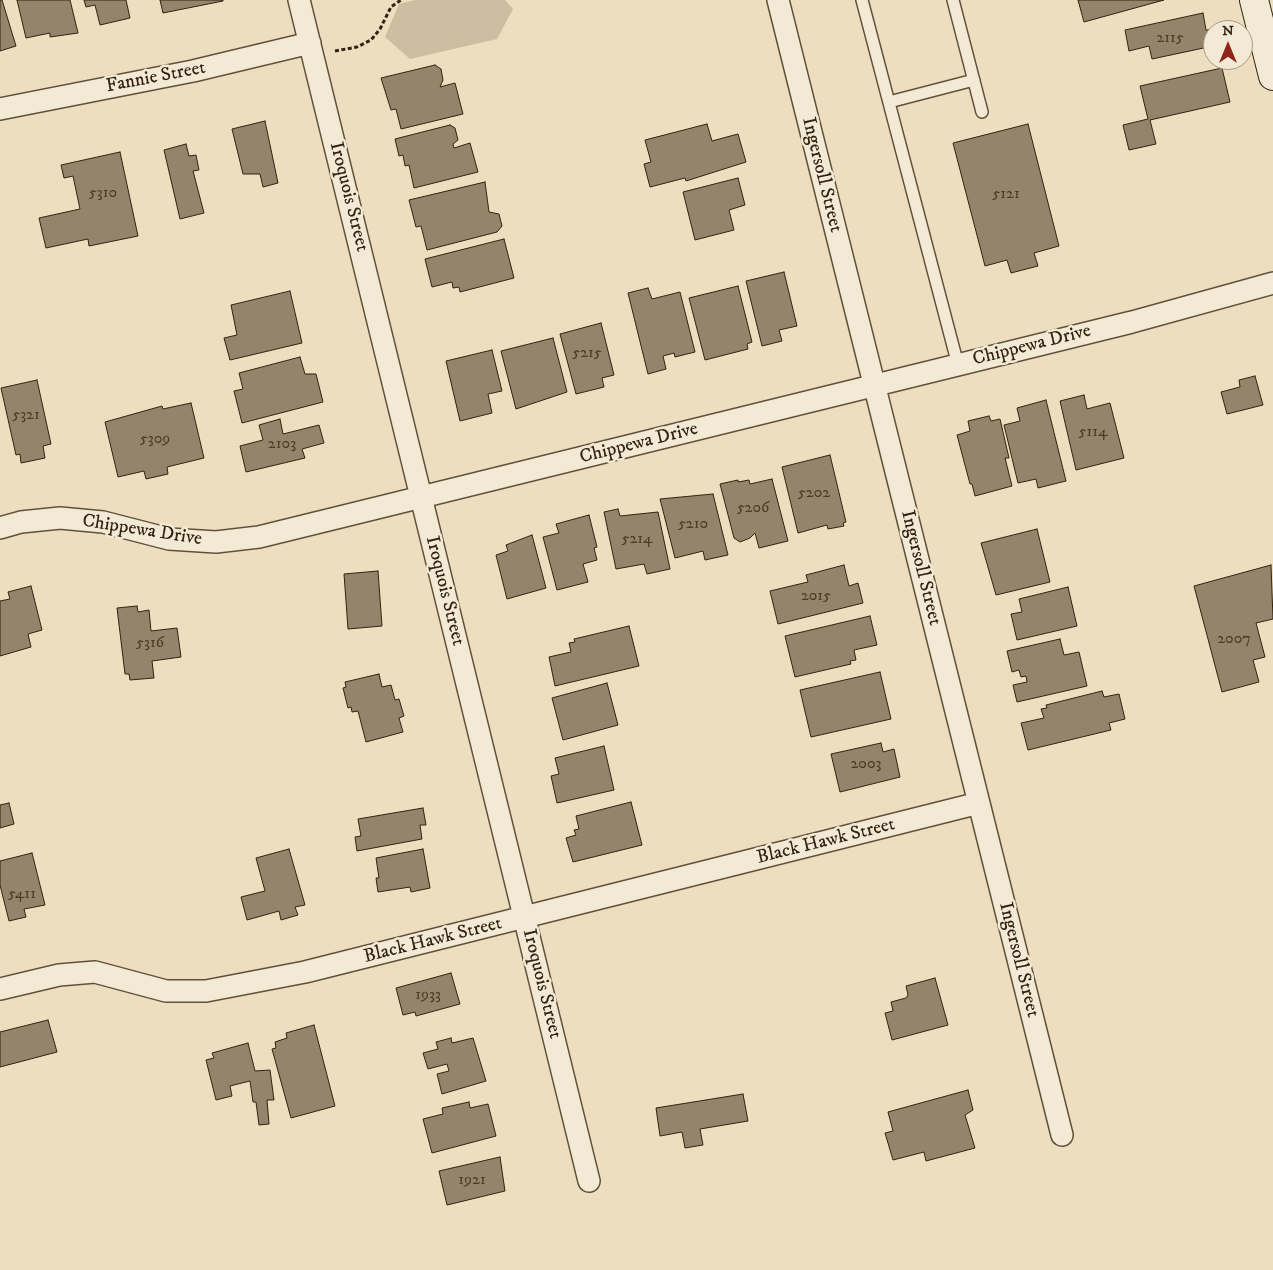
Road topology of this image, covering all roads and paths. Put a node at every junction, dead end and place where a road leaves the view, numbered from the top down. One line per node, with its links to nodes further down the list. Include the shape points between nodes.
1 (299, 0): 7 (street, Iroquois Street)
2 (401, 0): 7 (path, via 391,7 371,40 357,47)
3 (778, 0): 15 (street, Ingersoll Street)
4 (862, 0): 10 (lane)
5 (953, 0): 9 (lane)
6 (1254, 0): 8 (street)
7 (312, 49): 11 (street, Fannie Street); 16 (street, Iroquois Street)
8 (1273, 76)
9 (974, 80): 10 (lane); 12 (lane)
10 (889, 102): 14 (lane)
11 (0, 109)
12 (982, 112)
13 (1273, 283): 14 (street, Chippewa Drive, via 1132,322)
14 (958, 364): 15 (street, Chippewa Drive)
15 (874, 385): 16 (street, Chippewa Drive); 18 (street, Ingersoll Street)
16 (422, 499): 17 (street, Chippewa Drive, via 259,538 216,542 169,539 103,522 60,518); 19 (street, Iroquois Street)
17 (0, 528)
18 (979, 803): 19 (street, Black Hawk Street); 21 (street, Ingersoll Street)
19 (525, 918): 20 (street, Black Hawk Street, via 305,972 206,991 166,991 95,972 59,975); 22 (street, Iroquois Street)
20 (0, 989)
21 (1062, 1135)
22 (589, 1181)

